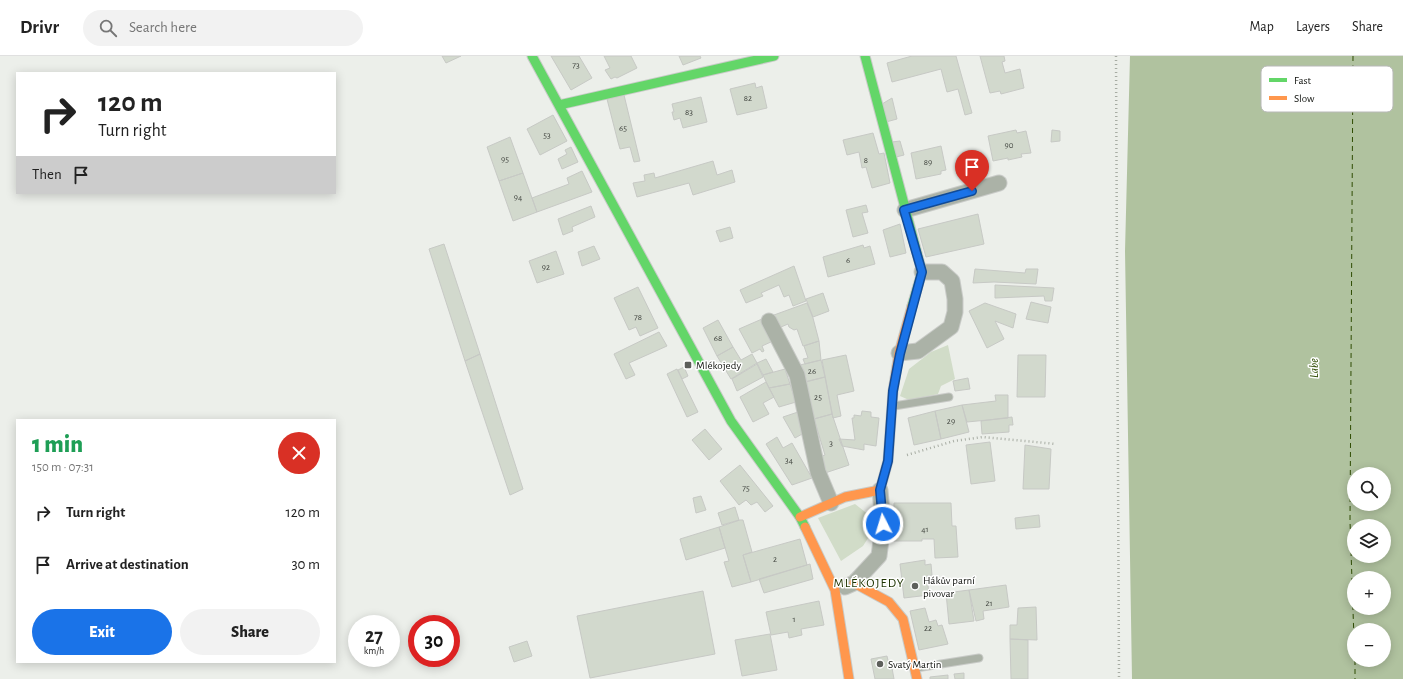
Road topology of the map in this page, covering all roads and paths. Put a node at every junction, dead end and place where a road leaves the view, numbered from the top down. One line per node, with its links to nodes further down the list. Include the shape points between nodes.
1 (532, 56): 5 (street)
2 (774, 56): 5 (street)
3 (1116, 56): 24 (path)
4 (868, 57): 7 (street)
5 (559, 105): 17 (street, via 731,421)
6 (999, 183): 7 (street)
7 (904, 210): 8 (street)
8 (922, 272): 10 (street); 10 (street, via 942,272 952,282 955,312 951,327 918,351)
9 (769, 321): 16 (street, via 797,375 818,472)
10 (900, 354): 12 (street)
11 (949, 397): 12 (lane)
12 (892, 406): 14 (street)
13 (1056, 444): 14 (path, via 983,437 954,441)
14 (888, 461): 15 (street)
15 (880, 490): 16 (street, via 845,497); 18 (street, via 883,524 879,556)
16 (831, 503): 17 (street)
17 (800, 517): 19 (street)
18 (854, 583): 19 (street); 21 (street, via 889,602 903,619)
19 (835, 590): 22 (street)
20 (979, 658): 21 (lane)
21 (914, 669): 23 (street)
22 (849, 679)
23 (917, 679)
24 (1119, 679)

